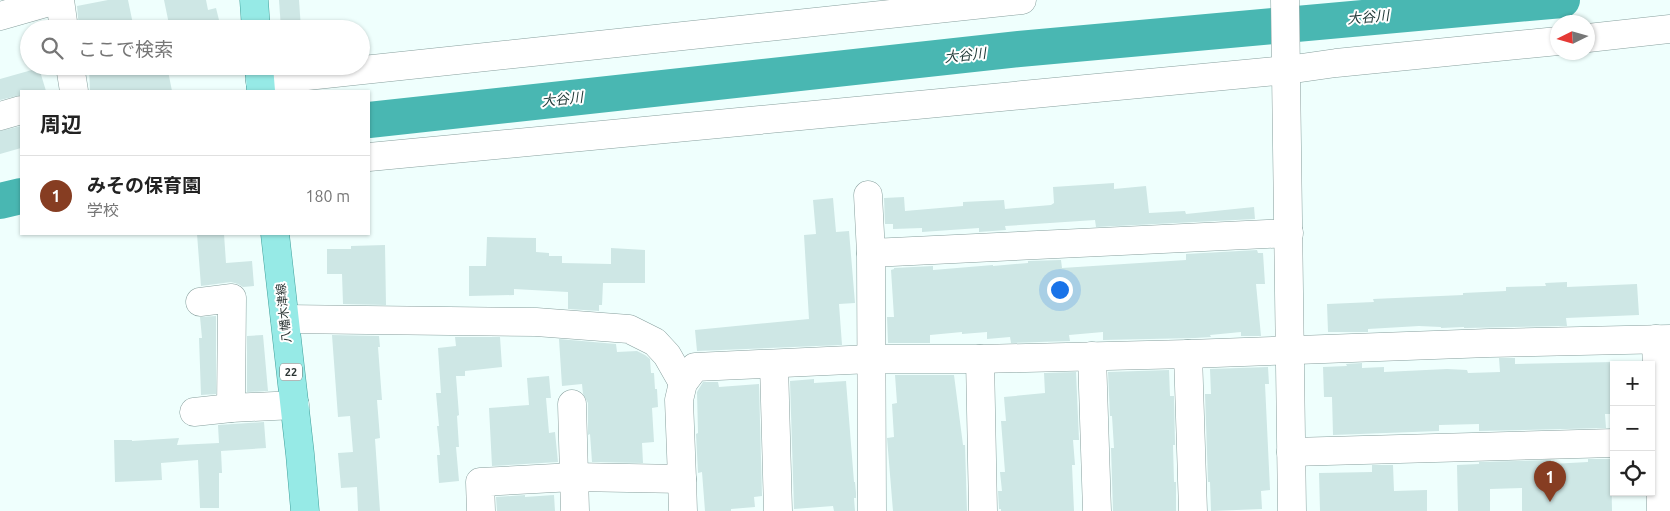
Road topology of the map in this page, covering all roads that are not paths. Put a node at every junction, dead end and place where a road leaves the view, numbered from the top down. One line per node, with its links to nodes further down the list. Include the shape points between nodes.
1 (56, 0): 6 (street)
2 (60, 0): 7 (street)
3 (254, 0): 8 (main road)
4 (1022, 0): 13 (street)
5 (1285, 0): 12 (street)
6 (0, 16)
7 (63, 20)
8 (255, 20)
9 (1670, 29): 10 (street)
10 (1595, 37)
11 (1550, 42): 12 (street)
12 (1286, 65): 20 (street); 22 (street)
13 (370, 68)
14 (71, 75): 17 (street)
15 (299, 75): 16 (street)
16 (260, 79)
17 (74, 90)
18 (20, 110): 19 (street)
19 (0, 116)
20 (370, 157)
21 (868, 195): 24 (street)
22 (1289, 234): 24 (street); 28 (street)
23 (275, 235): 26 (main road, 八幡木津線 / 22)
24 (871, 254): 31 (street)
25 (200, 302): 37 (street, via 232,298)
26 (285, 319): 34 (street, via 536,322 629,329 655,342); 36 (main road, 八幡木津線 / 22)
27 (1663, 339): 28 (street); 39 (street)
28 (1290, 351): 29 (street); 41 (street)
29 (1188, 354): 30 (street); 52 (street)
30 (1092, 356): 32 (street); 51 (street)
31 (871, 359): 32 (street); 33 (street); 49 (street)
32 (980, 359): 50 (street)
33 (774, 364): 34 (street, via 695,367); 48 (street)
34 (684, 383): 43 (street, via 679,400)
35 (572, 404): 42 (street)
36 (295, 405): 37 (street); 44 (main road, 八幡木津線 / 22)
37 (231, 408): 38 (street)
38 (194, 412)
39 (1660, 442): 54 (street)
40 (1610, 443): 41 (street)
41 (1291, 452): 53 (street)
42 (574, 477): 43 (street); 45 (street, via 480,482); 46 (street)
43 (682, 479): 47 (street)
44 (305, 511)
45 (481, 511)
46 (575, 511)
47 (683, 511)
48 (778, 511)
49 (872, 511)
50 (983, 511)
51 (1097, 511)
52 (1193, 511)
53 (1292, 511)
54 (1661, 511)

